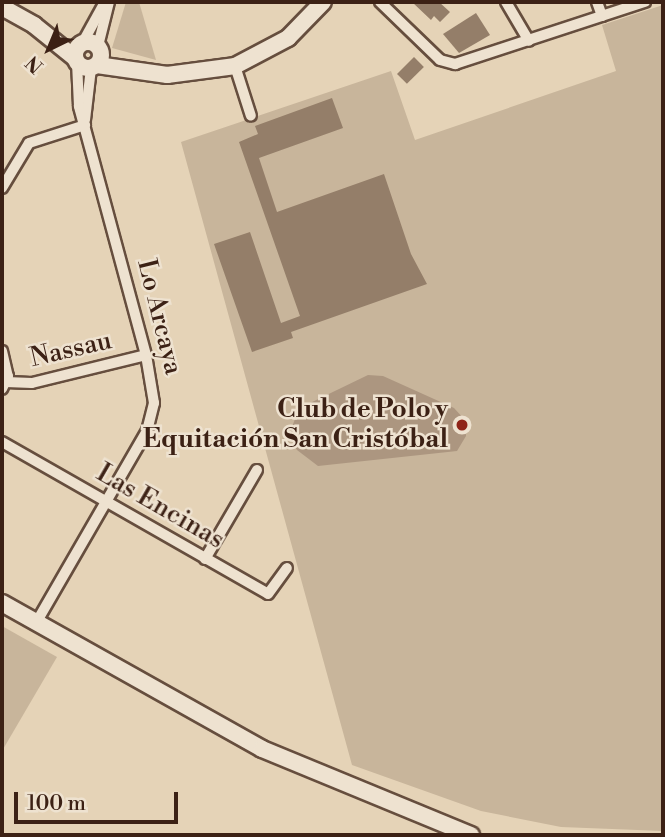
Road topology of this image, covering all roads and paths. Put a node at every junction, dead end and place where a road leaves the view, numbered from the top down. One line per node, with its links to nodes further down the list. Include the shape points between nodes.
1 (107, 2): 10 (street, Lo Arcaya)
2 (323, 2): 11 (main road, via 288,38)
3 (380, 2): 9 (street, via 447,63 463,63)
4 (506, 2): 9 (street)
5 (597, 2): 8 (street)
6 (645, 2): 8 (street)
7 (2, 7): 10 (main road)
8 (602, 16): 9 (street)
9 (529, 41)
10 (88, 55): 11 (main road, via 134,70 184,75); 13 (street, Lo Arcaya)
11 (234, 66): 12 (street)
12 (251, 116)
13 (85, 124): 14 (street, via 29,143); 16 (street, Lo Arcaya)
14 (2, 188)
15 (2, 351): 17 (street)
16 (146, 355): 17 (street, Nassau, via 32,383); 20 (street, Lo Arcaya, via 154,393 150,422)
17 (4, 385)
18 (2, 442): 20 (street, Las Encinas)
19 (257, 470): 21 (street)
20 (106, 502): 21 (street, Las Encinas); 24 (street, Lo Arcaya)
21 (205, 559): 22 (street, Las Encinas, via 268,594)
22 (287, 568)
23 (2, 603): 24 (main road)
24 (37, 623): 25 (main road, via 262,749)
25 (471, 835)

